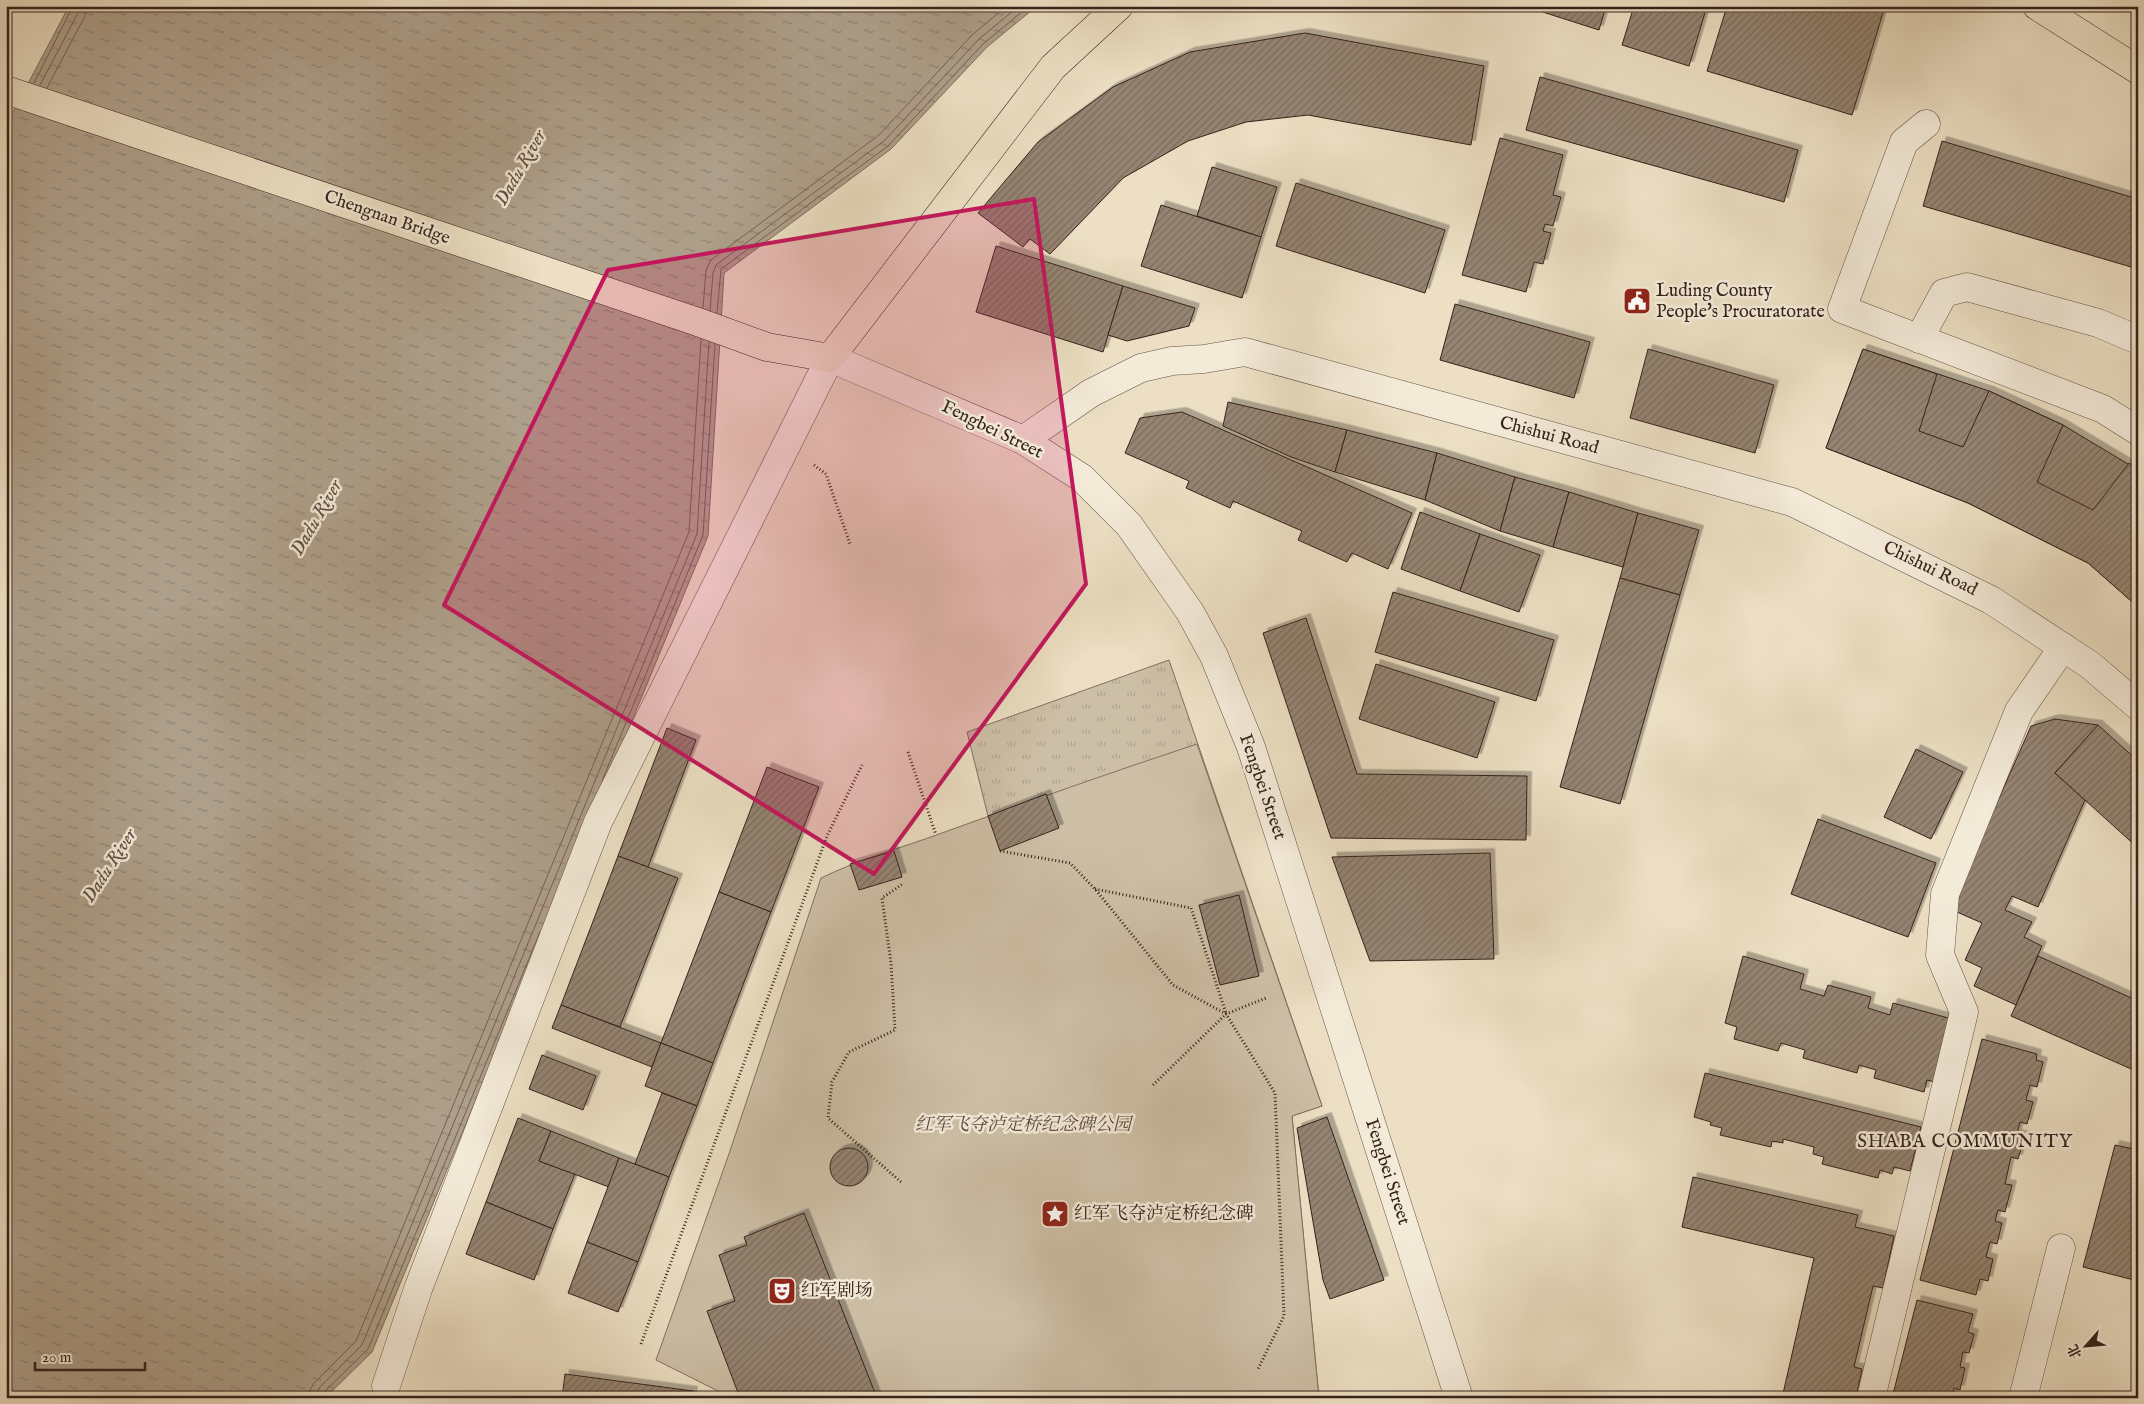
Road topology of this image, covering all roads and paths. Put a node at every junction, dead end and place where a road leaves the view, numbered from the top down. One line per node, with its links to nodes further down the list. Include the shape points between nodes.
1 (1119, 6): 8 (main road, via 1053,66)
2 (2037, 6): 3 (main road)
3 (2138, 70)
4 (6, 90): 8 (main road, Chengnan Bridge, via 767,348)
5 (1926, 124): 6 (street, via 1904,142 1842,310)
6 (1919, 339): 7 (street, via 1944,293 1967,287 2098,323); 9 (street, via 2103,409)
7 (2138, 340)
8 (830, 358): 10 (street, Fengbei Street); 28 (street, via 598,822 418,1289)
9 (2138, 431)
10 (1024, 440): 13 (street, Chishui Road, via 1091,393 1141,368 1245,352 1792,502 1991,600); 29 (street, Fengbei Street, via 1082,478 1129,525 1190,612 1214,656 1250,747)
11 (826, 474): 12 (path)
12 (850, 544)
13 (2063, 647): 14 (street, Chishui Road, via 2090,665); 30 (street, via 2019,711 1945,894 1940,955 1964,1012)
14 (2138, 706)
15 (908, 752): 17 (path)
16 (862, 765): 26 (path, via 827,836)
17 (936, 835)
18 (1000, 851): 20 (path, via 1070,863)
19 (904, 883): 24 (path, via 882,898 891,963 895,1030 849,1052 832,1082 828,1118)
20 (1095, 889): 22 (path, via 1173,985); 22 (path, via 1191,908)
21 (1266, 998): 22 (path)
22 (1226, 1014): 23 (path); 27 (path, via 1275,1093 1284,1316)
23 (1153, 1085)
24 (901, 1182)
25 (2061, 1248): 31 (street)
26 (641, 1344)
27 (1258, 1369)
28 (386, 1386)
29 (1459, 1398)
30 (1871, 1398)
31 (2023, 1398)

